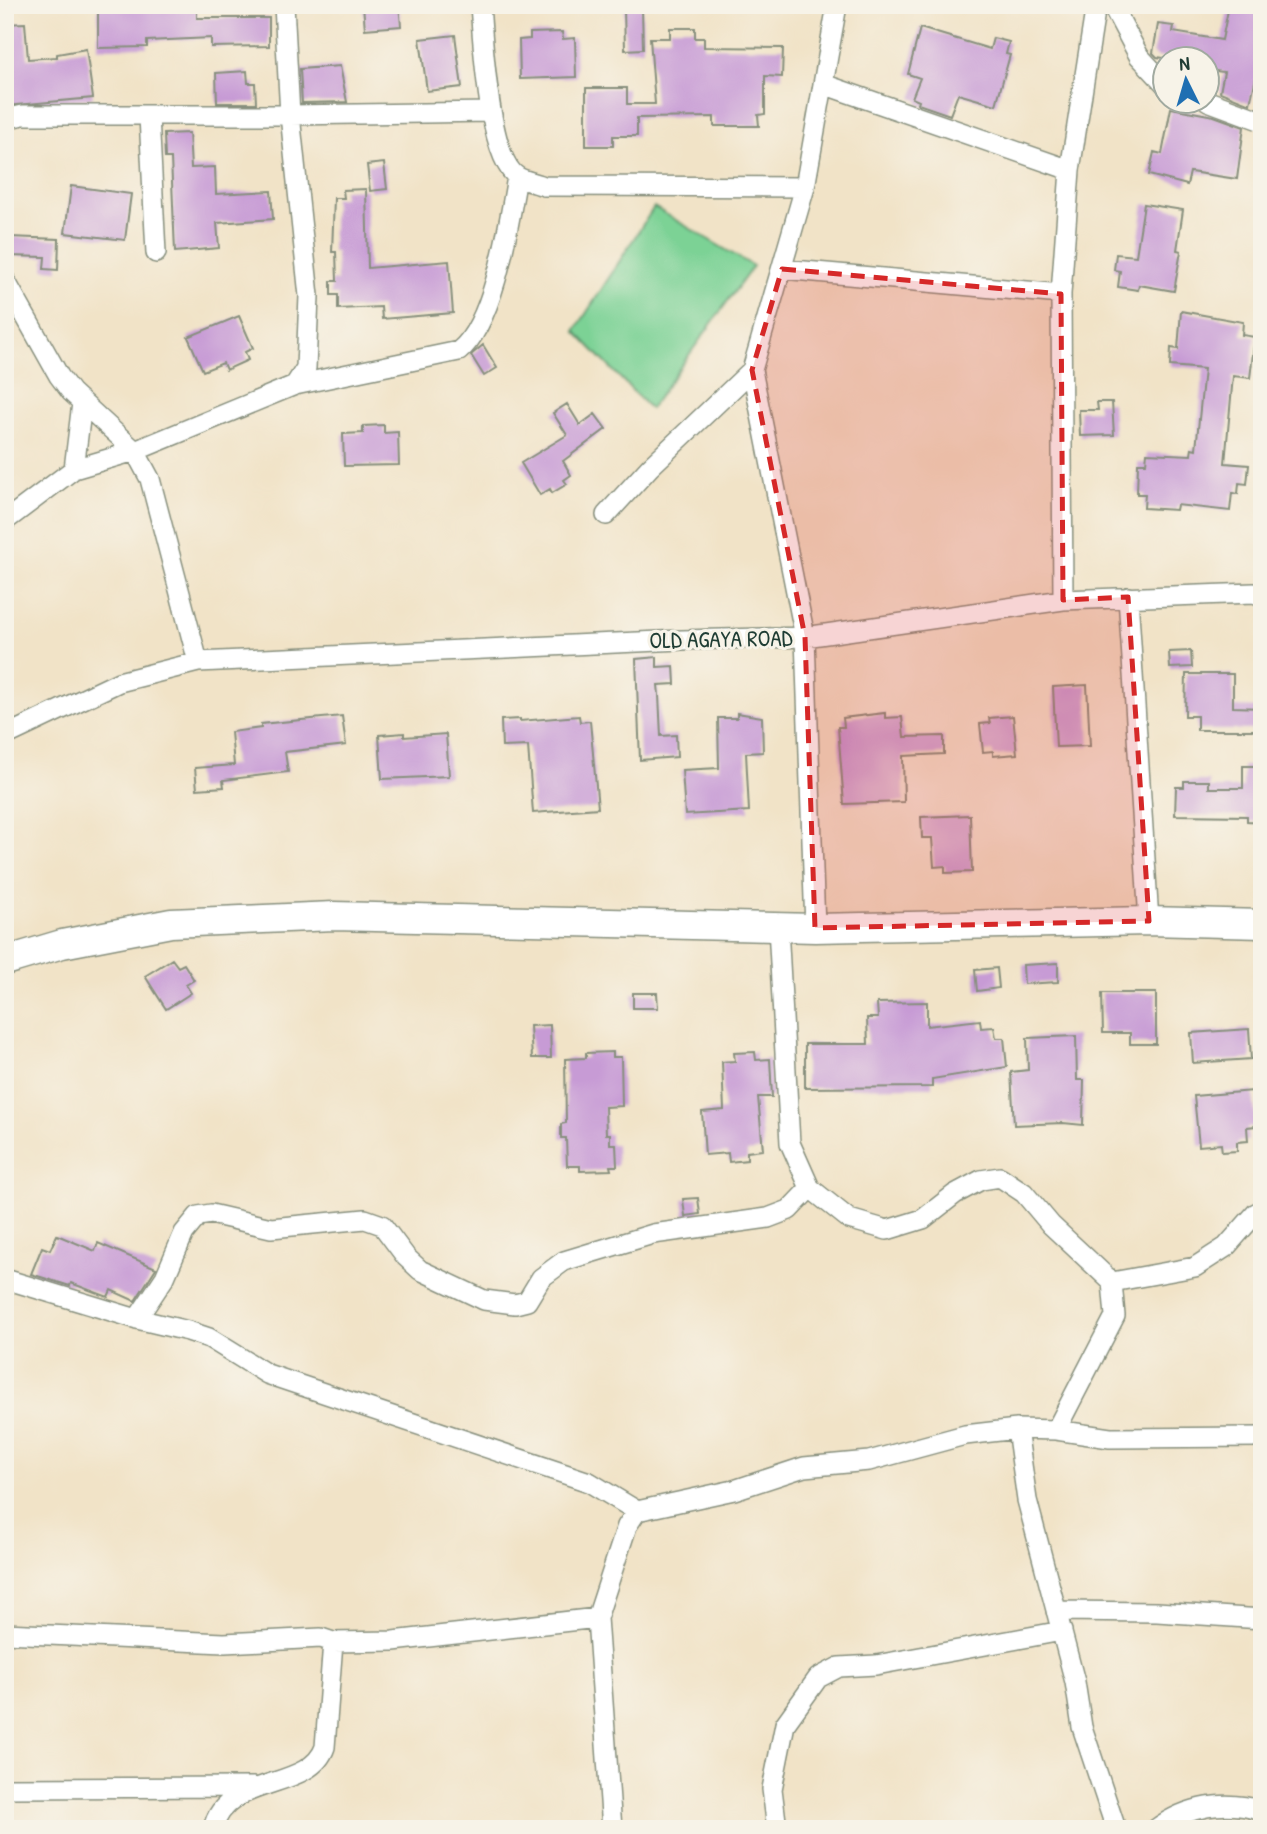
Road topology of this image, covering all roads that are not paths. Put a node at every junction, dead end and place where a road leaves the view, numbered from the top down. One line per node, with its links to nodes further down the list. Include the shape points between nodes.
1 (284, 5): 10 (street)
2 (480, 5): 9 (street)
3 (837, 5): 7 (street, OLD AGAYA ROAD)
4 (1096, 5): 14 (street)
5 (1112, 5): 6 (street, via 1139,56)
6 (1152, 70)
7 (823, 84): 14 (street); 16 (street, OLD AGAYA ROAD)
8 (1222, 106): 13 (street)
9 (491, 112): 10 (street); 15 (street, via 504,160)
10 (290, 115): 11 (street); 22 (street, via 309,296 306,368)
11 (149, 116): 12 (street, via 23,115); 17 (street)
12 (5, 119)
13 (1262, 121)
14 (1070, 170): 20 (street)
15 (517, 177): 16 (street, via 544,186); 22 (street, via 498,278 468,343 459,351)
16 (805, 187): 18 (street, OLD AGAYA ROAD)
17 (156, 253)
18 (782, 269): 20 (street); 21 (street, OLD AGAYA ROAD)
19 (5, 280): 23 (street, via 59,376)
20 (1061, 294): 30 (street)
21 (752, 370): 26 (street); 31 (street, OLD AGAYA ROAD)
22 (295, 385): 24 (street)
23 (82, 403): 24 (street); 25 (street)
24 (135, 451): 25 (street); 32 (street, via 150,479)
25 (74, 469): 27 (street)
26 (606, 515)
27 (5, 521)
28 (1262, 596): 29 (street)
29 (1128, 597): 30 (street); 34 (street)
30 (1063, 600): 31 (street)
31 (805, 637): 32 (street, OLD AGAYA ROAD); 37 (street)
32 (198, 662): 33 (street, OLD AGAYA ROAD, via 118,682)
33 (5, 736)
34 (1149, 921): 35 (street); 37 (street)
35 (1262, 924)
36 (778, 927): 37 (street); 38 (street, via 334,916 171,923 62,944); 39 (street, via 789,1143)
37 (815, 928)
38 (5, 961)
39 (810, 1188): 42 (street, via 849,1219 887,1230 923,1219 981,1180 1000,1177 1024,1193); 43 (street, via 789,1210 768,1218 653,1234 564,1261 541,1278 527,1301 515,1304 484,1300 420,1270 382,1225 365,1219 271,1228 211,1214 198,1216)
40 (1262, 1210): 42 (street, via 1226,1247 1195,1267)
41 (5, 1279): 43 (street)
42 (1112, 1283): 45 (street, via 1115,1316)
43 (137, 1319): 47 (street, via 209,1338 267,1374 315,1392 589,1482)
44 (1017, 1429): 45 (street); 47 (street, via 953,1438 869,1461 804,1467 734,1490); 48 (street, via 1027,1500)
45 (1056, 1430): 46 (street, via 1110,1438)
46 (1262, 1437)
47 (637, 1511): 49 (street, via 627,1526)
48 (1056, 1611): 50 (street); 51 (street)
49 (597, 1618): 53 (street, via 393,1641); 58 (street)
50 (1262, 1619)
51 (1062, 1631): 59 (street, via 876,1665 839,1667 818,1678 785,1724 772,1789); 60 (street, via 1084,1738)
52 (5, 1633): 53 (street, via 144,1642 321,1638)
53 (333, 1642): 54 (street, via 321,1760)
54 (258, 1787): 55 (street); 57 (street, via 237,1796 215,1819)
55 (5, 1788)
56 (1262, 1811): 61 (street, via 1240,1803 1196,1808)
57 (213, 1829)
58 (612, 1829)
59 (777, 1829)
60 (1116, 1829)
61 (1157, 1829)

